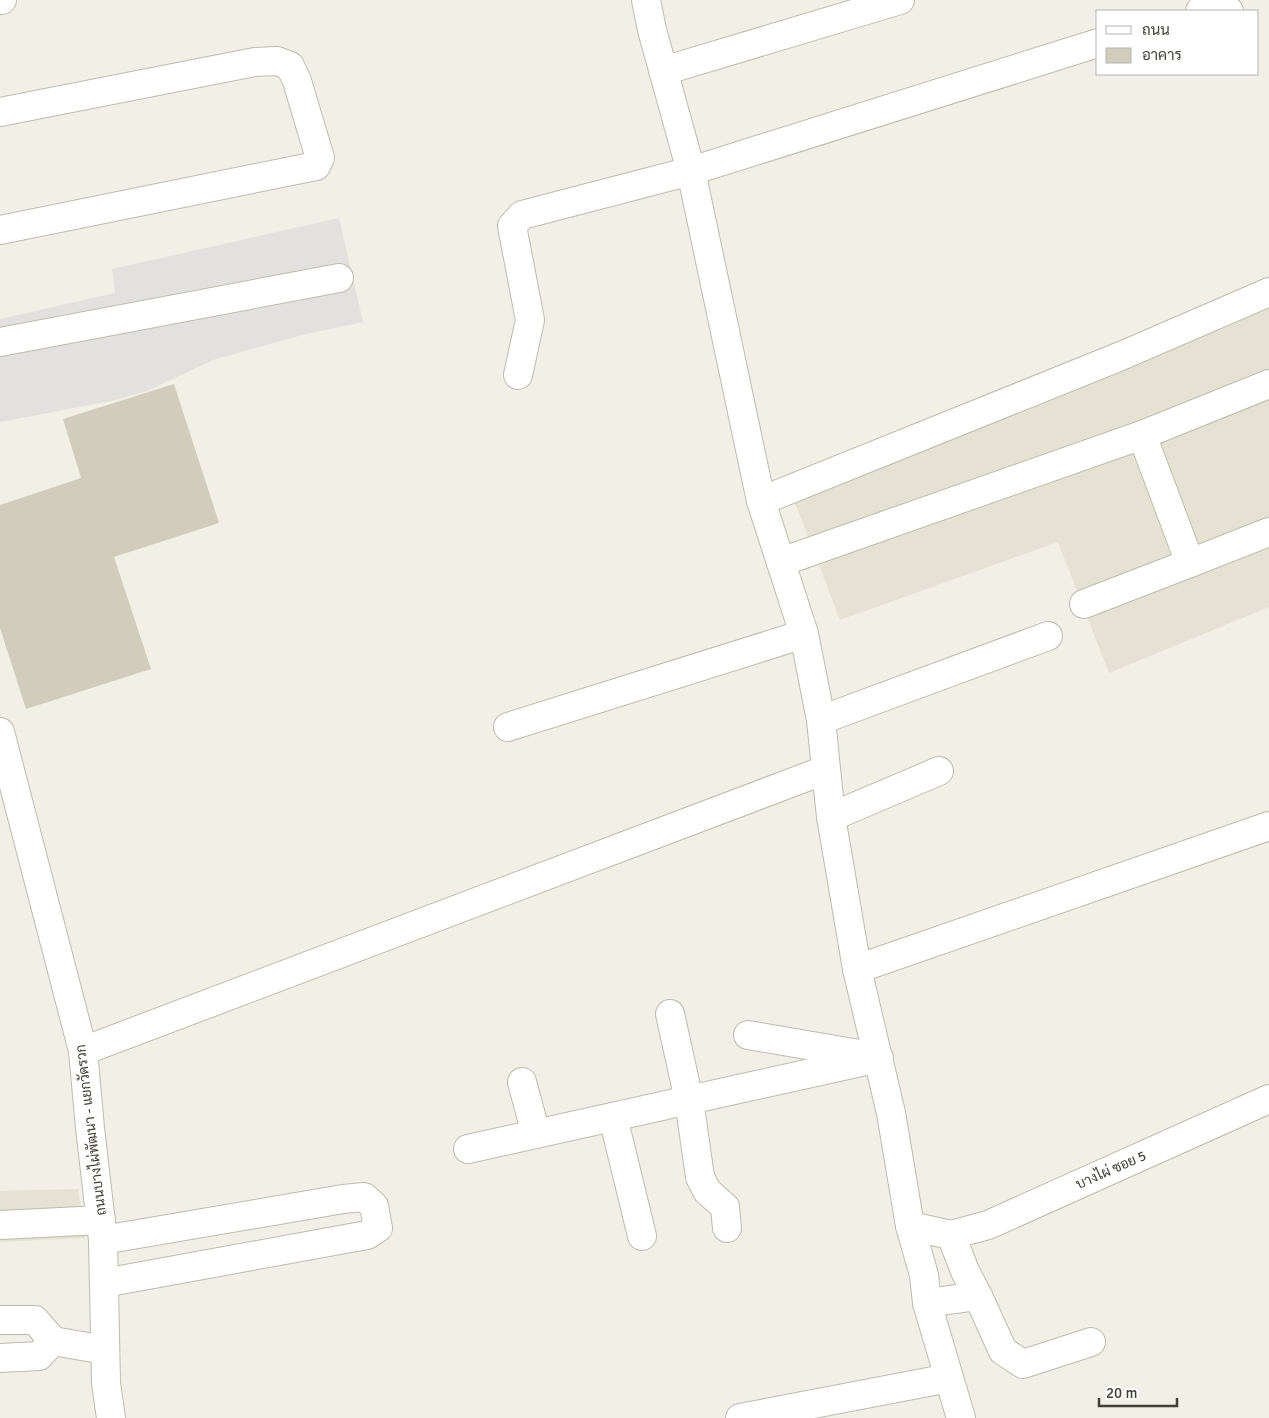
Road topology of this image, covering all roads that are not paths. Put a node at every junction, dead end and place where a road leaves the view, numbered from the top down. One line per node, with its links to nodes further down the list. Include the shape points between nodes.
1 (646, 0): 6 (street)
2 (900, 0): 6 (street)
3 (1203, 10): 4 (street, via 1212,7)
4 (1227, 10)
5 (1096, 44): 8 (street)
6 (663, 72): 8 (street)
7 (0, 112): 9 (street, via 254,62 277,62 290,66 320,158 316,166)
8 (691, 171): 13 (street, via 522,216 512,226 530,320); 16 (street)
9 (0, 230)
10 (339, 278): 12 (street)
11 (1269, 292): 16 (street, via 1121,356)
12 (0, 342)
13 (518, 375)
14 (1269, 384): 15 (street)
15 (1142, 435): 18 (street); 19 (street)
16 (761, 501): 18 (street)
17 (1269, 532): 19 (street)
18 (780, 562): 21 (street)
19 (1190, 563): 20 (street)
20 (1084, 604)
21 (804, 634): 23 (street); 24 (street)
22 (1048, 636): 23 (street)
23 (821, 720): 26 (street)
24 (508, 727)
25 (0, 732): 33 (street, ถนนบางไผ่พัฒนา - แยกวัดรวก)
26 (825, 770): 28 (street); 33 (street)
27 (939, 772): 28 (street)
28 (830, 817): 30 (street)
29 (1269, 826): 30 (street)
30 (857, 969): 34 (street)
31 (670, 1014): 37 (street)
32 (748, 1035): 34 (street)
33 (84, 1051): 44 (street, ถนนบางไผ่พัฒนา - แยกวัดรวก)
34 (879, 1058): 37 (street); 42 (street)
35 (522, 1082): 39 (street)
36 (1269, 1099): 45 (street, บางไผ่ ซอย 5, via 988,1225)
37 (689, 1100): 38 (street); 43 (street, via 700,1177 707,1191 724,1207)
38 (613, 1117): 39 (street); 46 (street)
39 (536, 1134): 40 (street)
40 (468, 1149)
41 (0, 1225): 44 (street)
42 (910, 1226): 45 (street); 49 (street, via 924,1275)
43 (727, 1228)
44 (102, 1230): 47 (street, ถนนบางไผ่พัฒนา - แยกวัดรวก); 47 (street, via 364,1197 374,1206 378,1228 367,1234)
45 (951, 1235): 48 (street)
46 (642, 1236)
47 (104, 1283): 53 (street, ถนนบางไผ่พัฒนา - แยกวัดรวก)
48 (978, 1296): 49 (street); 52 (street, via 1003,1351 1023,1364)
49 (927, 1303): 55 (street)
50 (0, 1320): 51 (street, via 35,1320)
51 (53, 1341): 53 (street); 54 (street, via 39,1356)
52 (1091, 1342)
53 (105, 1350): 56 (street, ถนนบางไผ่พัฒนา - แยกวัดรวก)
54 (0, 1358)
55 (949, 1378): 57 (street); 58 (street)
56 (111, 1418)
57 (740, 1418)
58 (961, 1418)

